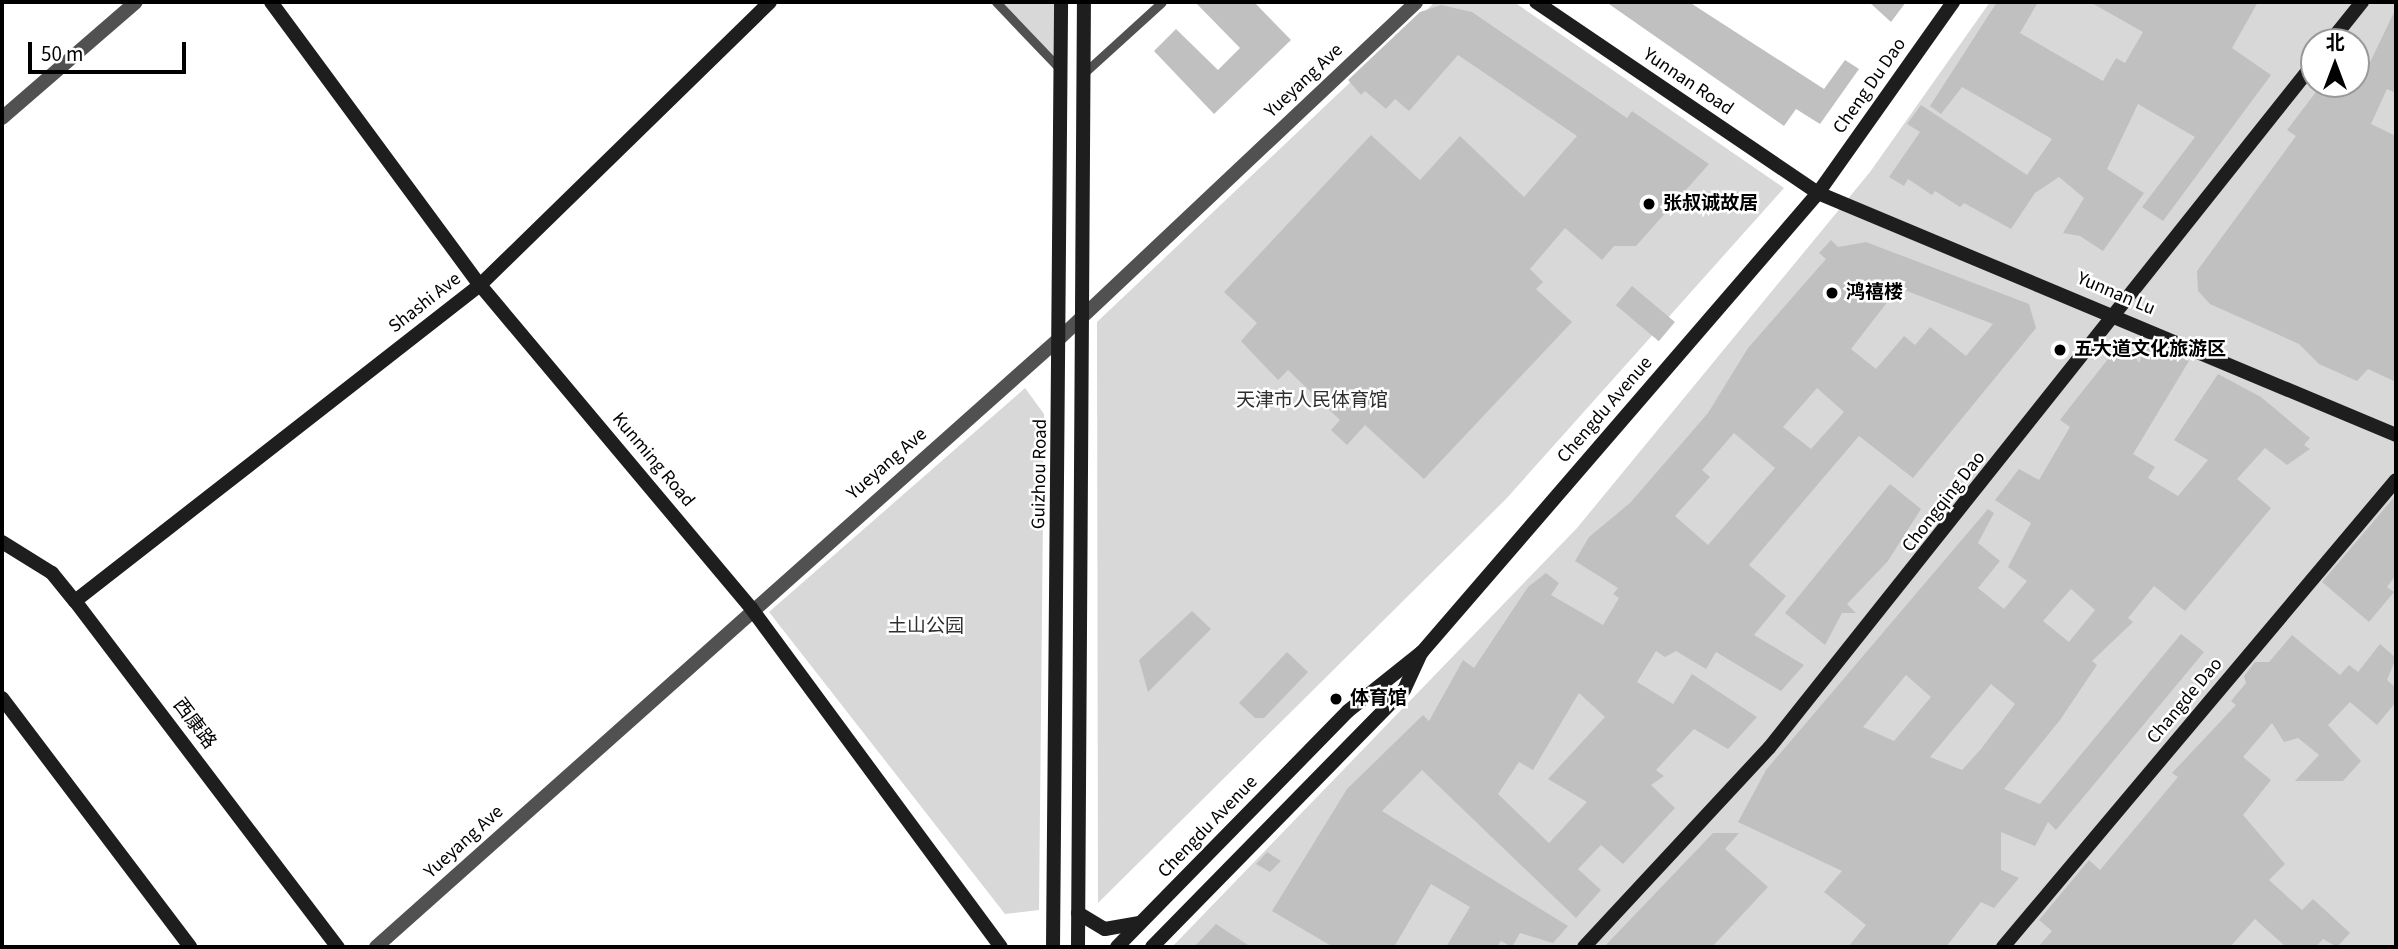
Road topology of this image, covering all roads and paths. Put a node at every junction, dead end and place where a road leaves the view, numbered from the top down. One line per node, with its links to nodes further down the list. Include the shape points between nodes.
1 (136, 2): 16 (street)
2 (271, 2): 18 (street, Kunming Road)
3 (770, 2): 18 (street, Shashi Ave)
4 (996, 2): 13 (lane)
5 (1061, 2): 13 (street, Guizhou Road)
6 (1084, 2): 14 (street)
7 (1162, 2): 14 (lane)
8 (1416, 2): 19 (street, Yueyang Ave)
9 (1536, 2): 17 (street, Yunnan Road)
10 (1953, 2): 17 (street, Cheng Du Dao)
11 (2362, 2): 12 (street)
12 (2341, 28)
13 (1061, 70): 21 (street, Guizhou Road)
14 (1084, 73): 19 (street)
15 (2300, 81): 20 (street, Chongqing Dao)
16 (2, 118)
17 (1818, 193): 20 (street, Yunnan Lu); 27 (street, Chengdu Avenue)
18 (480, 285): 25 (street, Shashi Ave); 26 (street, Kunming Road)
19 (1085, 314): 21 (street, Yueyang Ave); 29 (street)
20 (2115, 314): 22 (street, Yunnan Lu); 39 (street, Chongqing Dao, via 1769,748)
21 (1061, 337): 26 (street, Yueyang Ave); 35 (street, Guizhou Road)
22 (2396, 435)
23 (2396, 480): 40 (street, Changde Dao)
24 (2, 542): 25 (street, 西康路, via 52,573)
25 (75, 601): 32 (street, 西康路)
26 (751, 608): 33 (street, Yueyang Ave); 34 (street, Kunming Road)
27 (1422, 652): 30 (street, Chengdu Avenue, via 1348,711); 38 (street, Chengdu Avenue, via 1404,690)
28 (2, 698): 31 (street)
29 (1078, 913): 30 (street, via 1105,929); 36 (street)
30 (1143, 921): 37 (street, Chengdu Avenue)
31 (190, 947)
32 (338, 947)
33 (376, 947)
34 (1001, 947)
35 (1052, 947)
36 (1078, 947)
37 (1117, 947)
38 (1152, 947)
39 (1584, 947)
40 (2003, 947)

